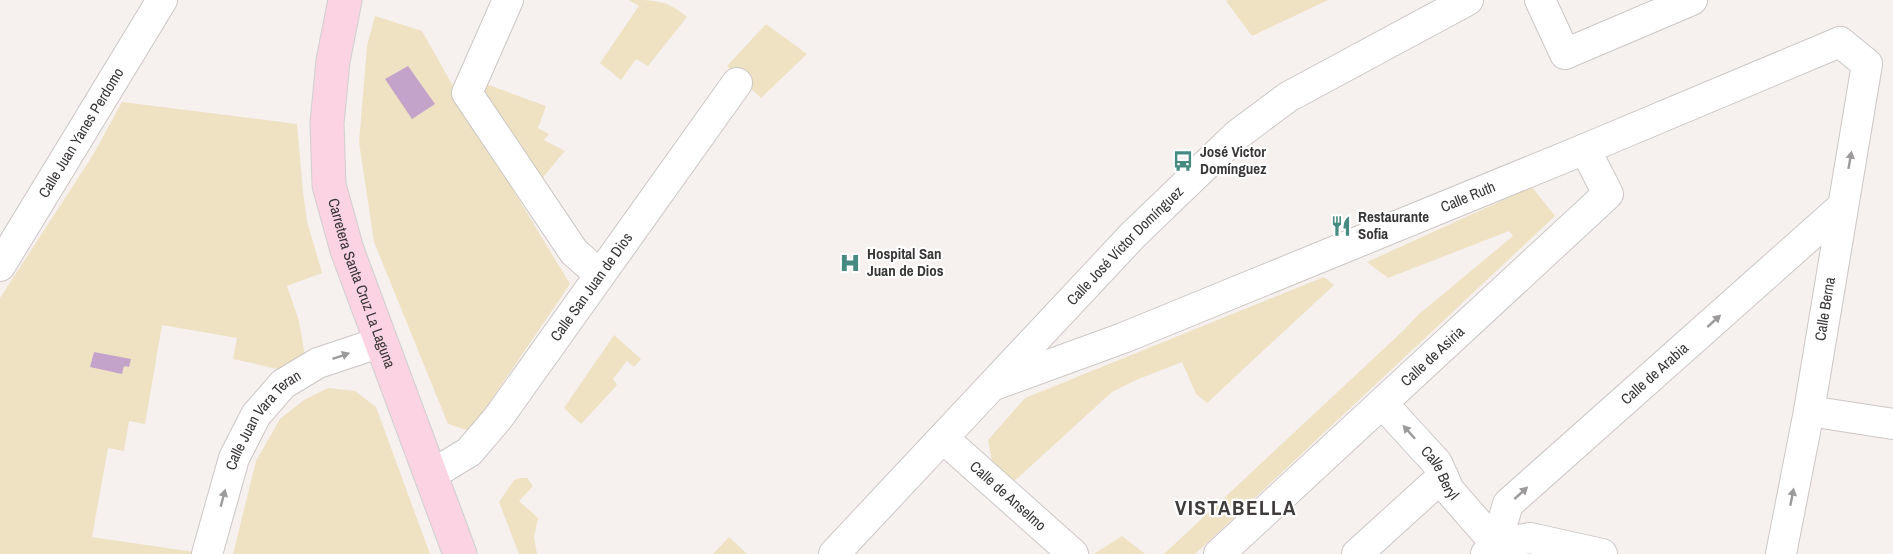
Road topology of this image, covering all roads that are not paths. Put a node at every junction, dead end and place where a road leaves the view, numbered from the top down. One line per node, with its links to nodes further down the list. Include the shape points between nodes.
1 (162, 0): 11 (street, Calle Juan Yanes Perdomo)
2 (345, 0): 13 (main road, Carretera Santa Cruz La Laguna, via 333,61 327,123 330,185 347,250)
3 (508, 0): 12 (street, via 467,93 574,252)
4 (1468, 0): 14 (street, Calle José Víctor Domínguez, via 1288,97 1237,135 1133,235)
5 (1540, 0): 6 (street, via 1565,54)
6 (1692, 0)
7 (1867, 64): 9 (street, Calle Ruth, via 1840,42); 10 (street, Calle Berna, one-way to 7)
8 (737, 83): 12 (street, Calle San Juan de Dios)
9 (1586, 149): 14 (street, Calle Ruth, via 1123,338); 15 (street, Calle de Asiria, via 1608,194)
10 (1842, 207): 16 (street, Calle Berna); 21 (street, Calle de Arabia, one-way to 10, via 1508,504)
11 (0, 266)
12 (599, 274): 19 (street, Calle San Juan de Dios, via 498,418 468,452)
13 (381, 342): 19 (main road, Carretera Santa Cruz La Laguna); 22 (street, Calle Juan Vara Teran, one-way to 13, via 234,458 256,415 283,384 318,363)
14 (994, 385): 18 (street, Calle José Víctor Domínguez)
15 (1383, 404): 20 (street, Calle Beryl, one-way to 15, via 1437,463); 26 (street, Calle de Asiria)
16 (1809, 411): 17 (street); 29 (street, Calle Berna, one-way to 16)
17 (1893, 424)
18 (944, 438): 24 (street, Calle José Víctor Domínguez); 25 (street, Calle de Anselmo)
19 (431, 475): 23 (main road, Carretera Santa Cruz La Laguna)
20 (1443, 476): 21 (street, Calle Beryl, via 1449,490); 27 (street)
21 (1495, 551): 28 (street, via 1530,538)
22 (207, 554)
23 (460, 554)
24 (834, 554)
25 (1073, 554)
26 (1219, 554)
27 (1357, 554)
28 (1602, 554)
29 (1781, 554)

